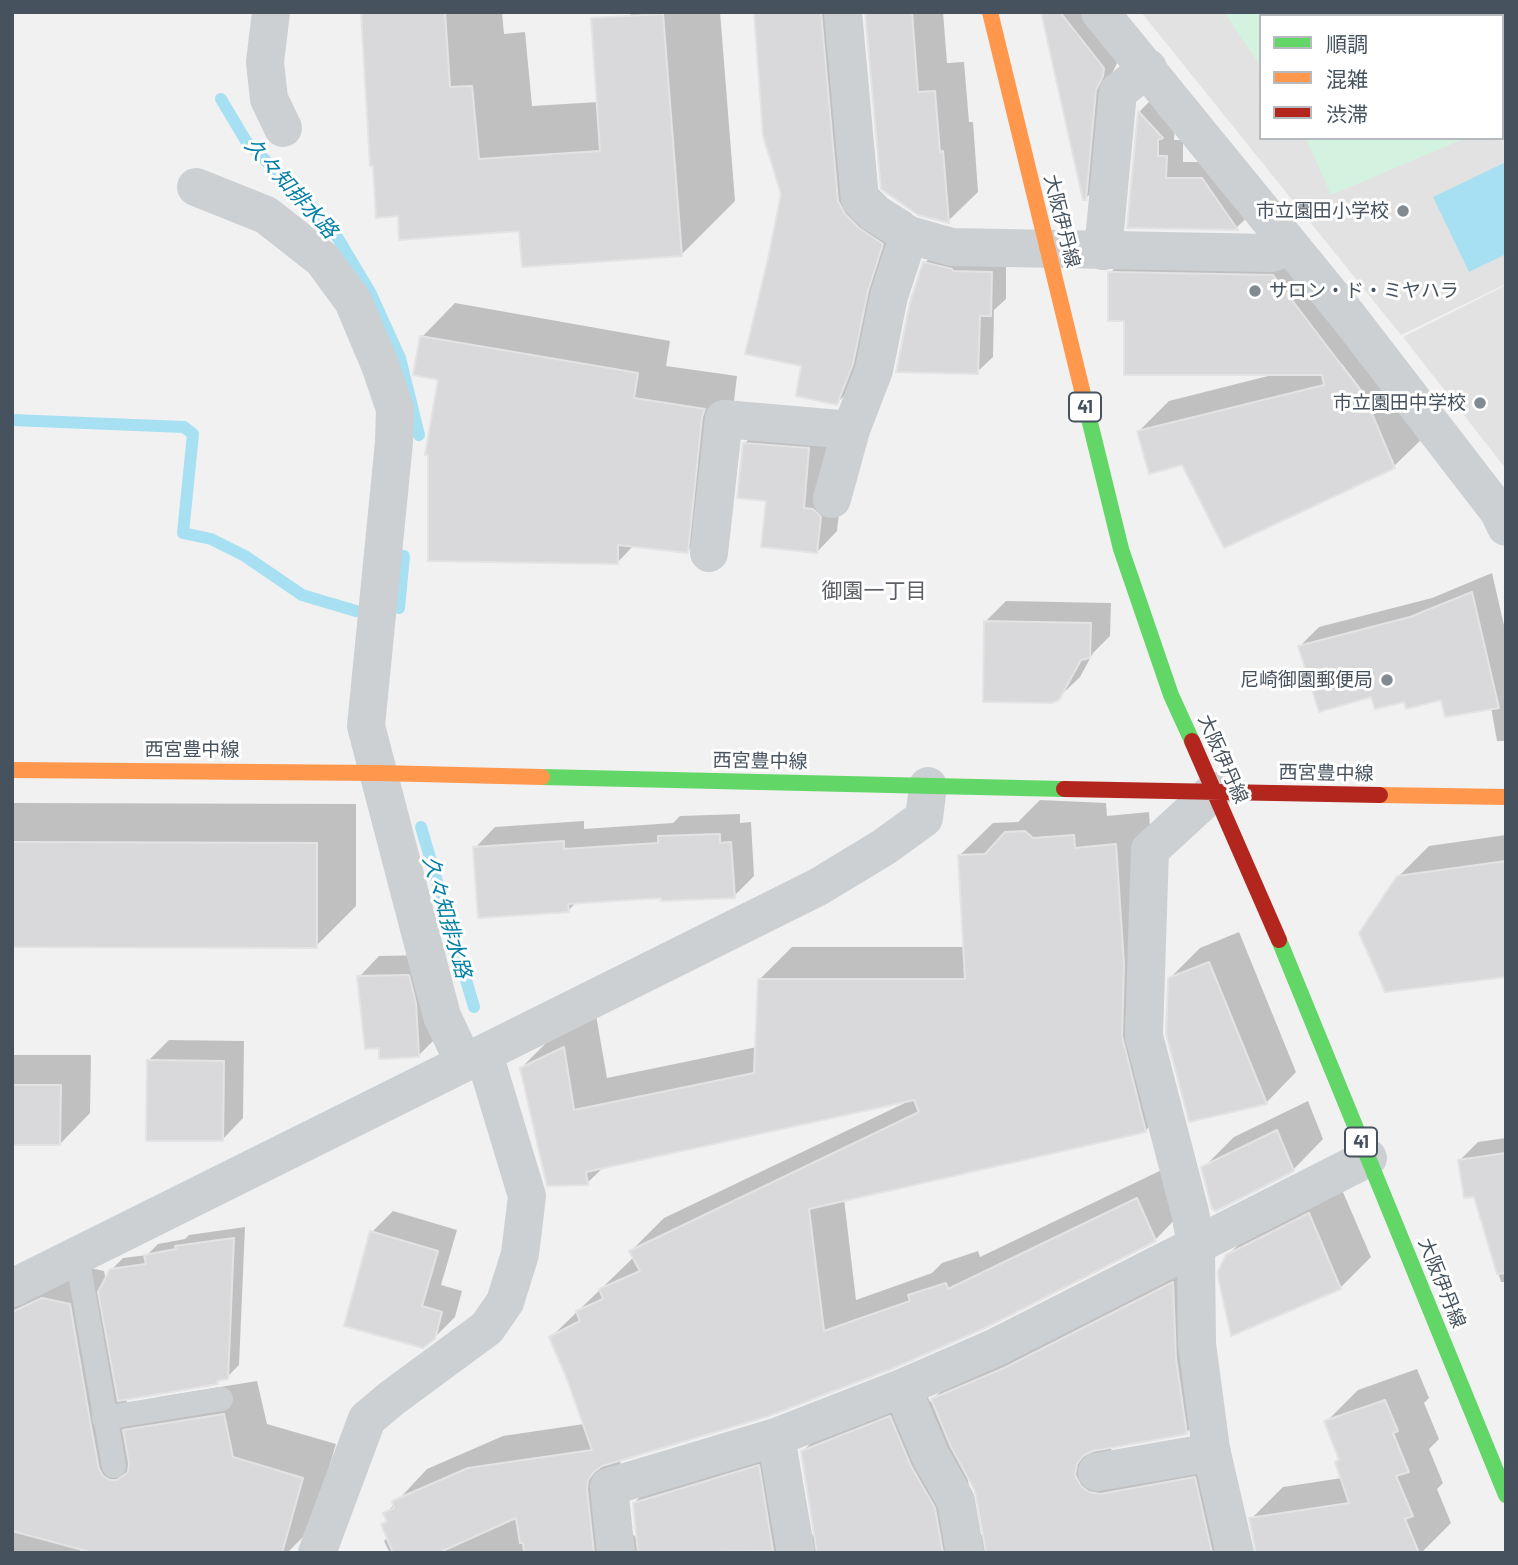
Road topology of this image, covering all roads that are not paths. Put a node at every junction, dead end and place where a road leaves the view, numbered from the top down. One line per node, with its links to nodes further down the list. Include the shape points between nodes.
1 (271, 12): 6 (street, via 265,62 269,99)
2 (843, 12): 8 (street, via 860,199)
3 (989, 12): 10 (main road, 大阪伊丹線 / 41)
4 (1100, 12): 5 (street)
5 (1148, 68): 9 (street); 11 (street, via 1118,92)
6 (283, 128)
7 (195, 187): 17 (street, via 266,215 322,259 353,301 395,409 366,726)
8 (909, 235): 10 (street, via 952,247); 12 (street, via 889,296 874,370)
9 (1289, 246): 11 (street, via 1272,253); 14 (street, via 1348,316)
10 (1047, 250): 11 (street); 19 (main road, 大阪伊丹線 / 41, via 1121,549 1171,695)
11 (1103, 251)
12 (851, 429): 13 (street); 15 (street, via 724,419)
13 (832, 499)
14 (1506, 527)
15 (709, 553)
16 (12, 770): 17 (main road, 西宮豊中線)
17 (379, 773): 18 (main road, 西宮豊中線); 21 (street, via 442,1016)
18 (928, 786): 19 (main road, 西宮豊中線); 21 (street, via 924,818 818,887)
19 (1214, 791): 20 (main road, 西宮豊中線); 22 (main road, 大阪伊丹線 / 41); 23 (street, via 1150,850 1144,1036)
20 (1506, 797)
21 (474, 1059): 24 (street); 34 (street, via 527,1196 520,1254 505,1302 487,1328 368,1419)
22 (1368, 1158): 23 (street); 33 (main road, 大阪伊丹線 / 41)
23 (1196, 1246): 26 (street, via 994,1348); 30 (street, via 1197,1344)
24 (77, 1256): 25 (street); 28 (lane)
25 (12, 1288)
26 (902, 1388): 29 (street); 37 (street, via 931,1457 956,1501)
27 (221, 1399): 28 (lane)
28 (104, 1418): 31 (lane)
29 (776, 1437): 35 (street, via 609,1487); 36 (street)
30 (1212, 1452): 32 (street); 38 (street)
31 (114, 1466)
32 (1097, 1472)
33 (1506, 1495)
34 (317, 1553)
35 (616, 1553)
36 (796, 1553)
37 (965, 1553)
38 (1235, 1553)

